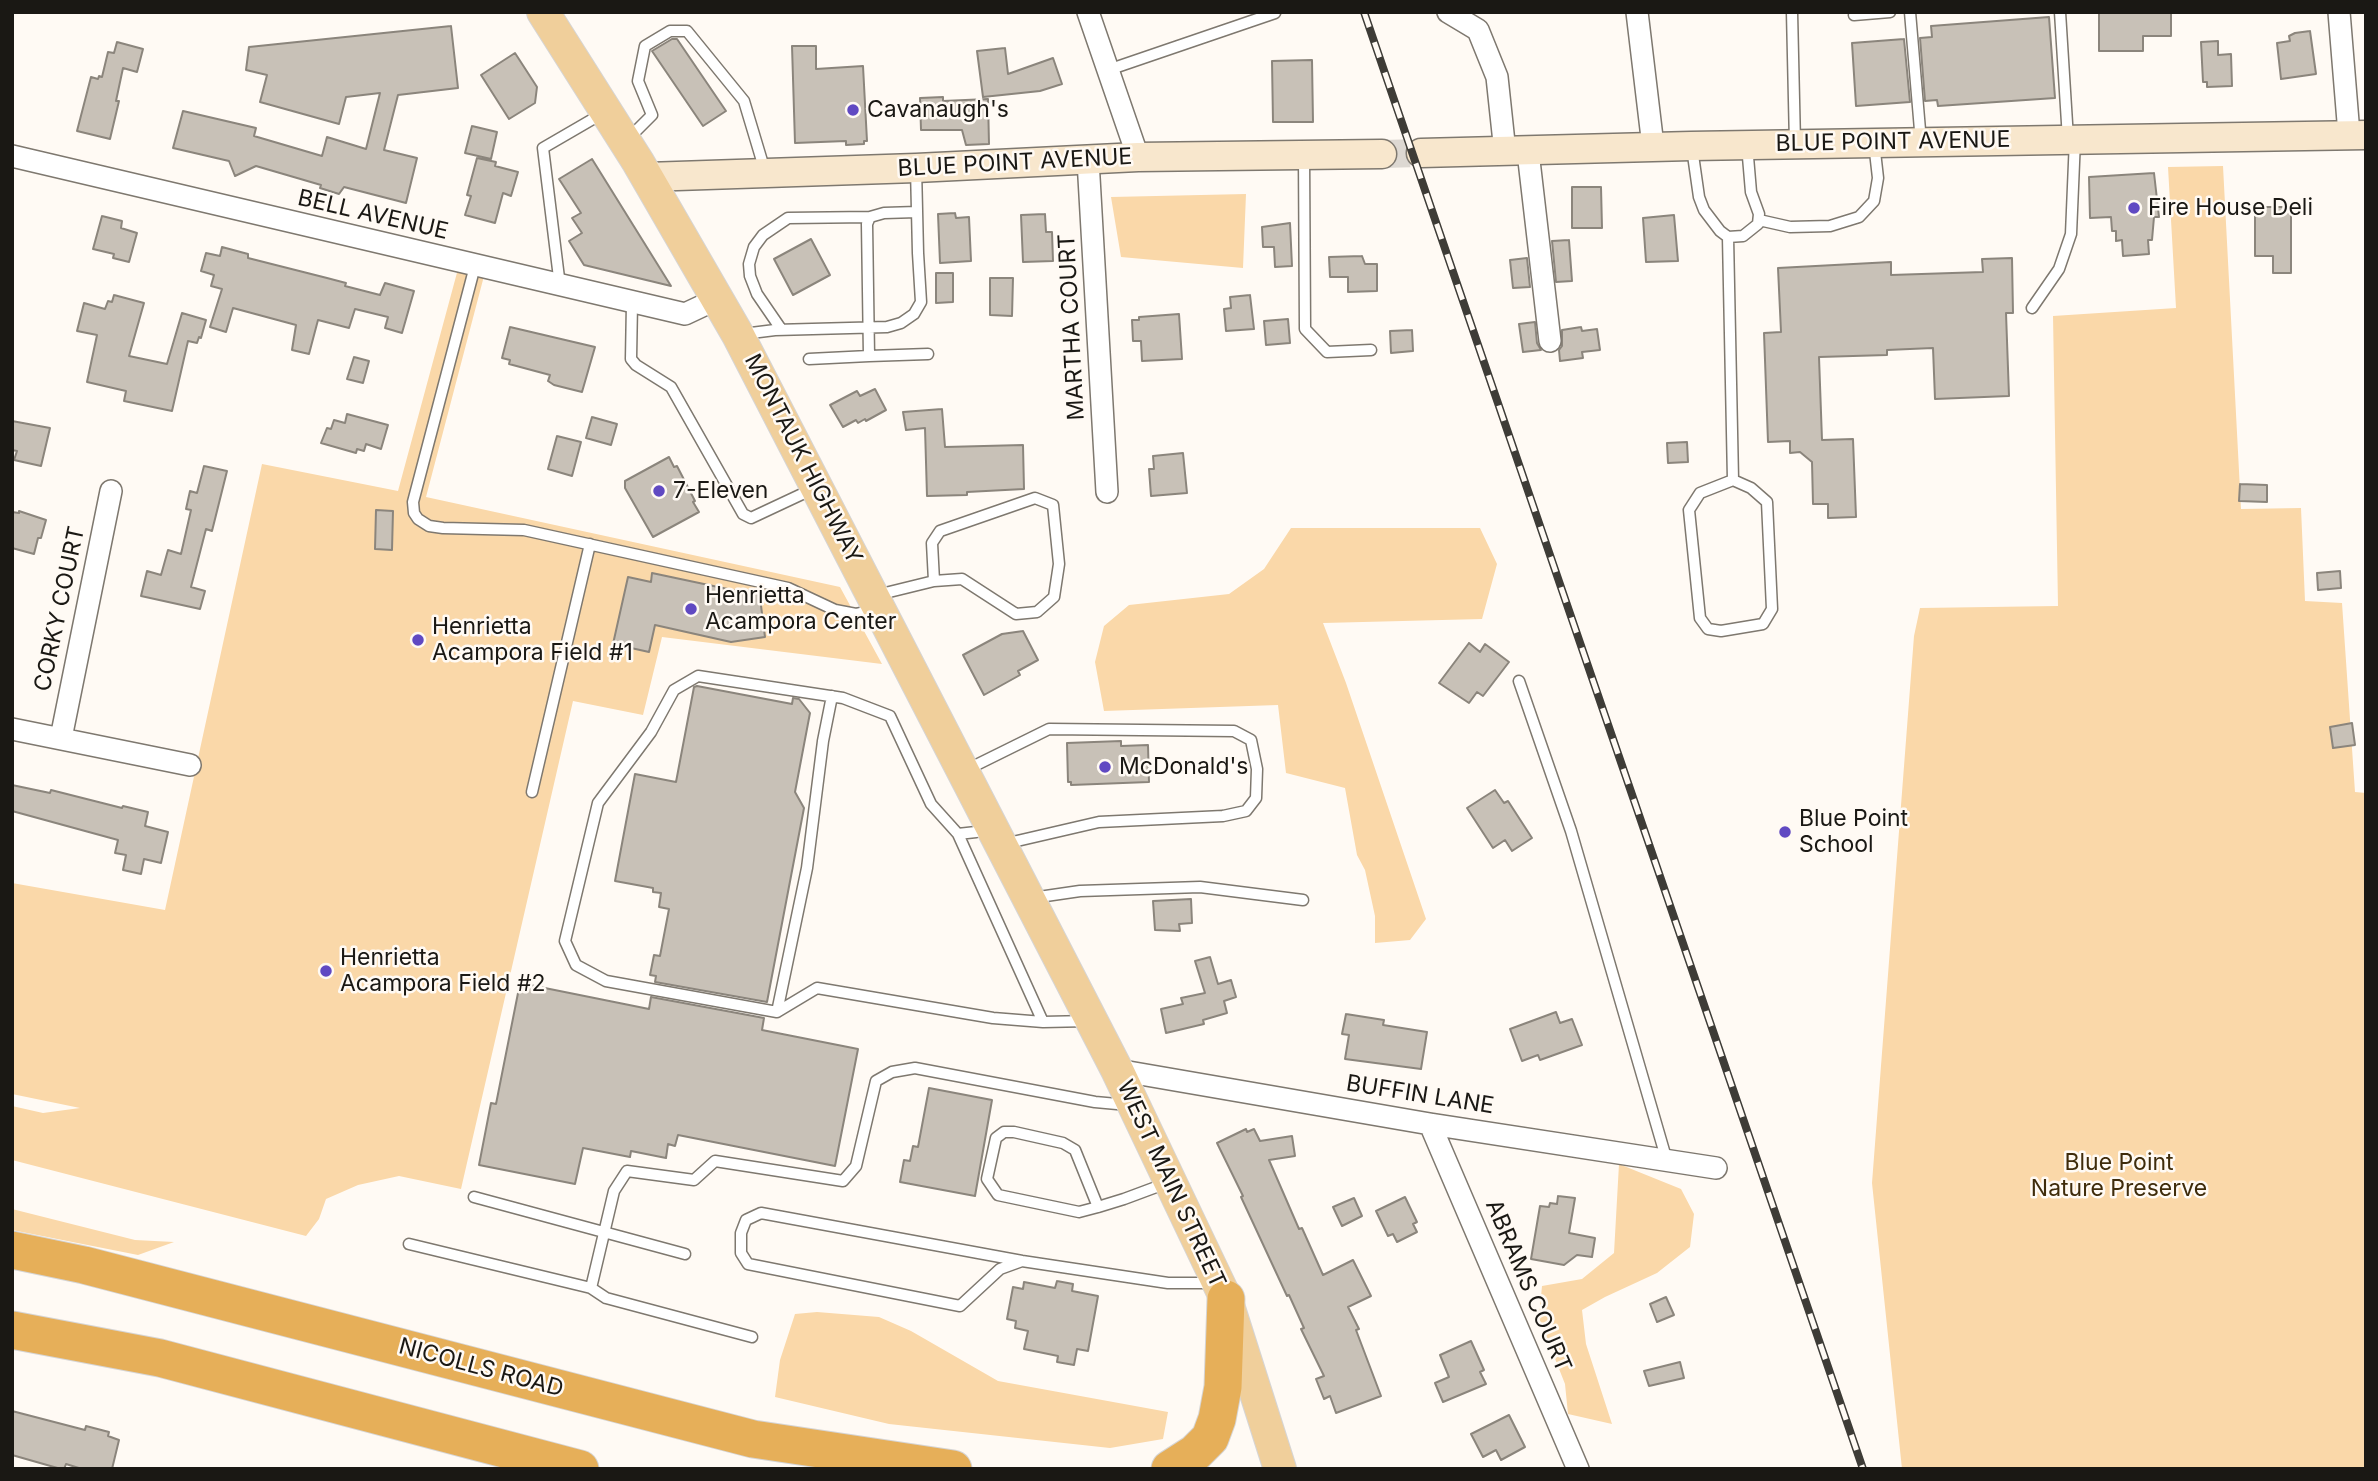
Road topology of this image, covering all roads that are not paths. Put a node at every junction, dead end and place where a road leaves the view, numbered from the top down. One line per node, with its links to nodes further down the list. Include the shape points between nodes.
1 (543, 12): 13 (main road, MONTAUK HIGHWAY)
2 (1088, 12): 12 (street)
3 (1448, 12): 23 (street, via 1478,30 1497,77)
4 (1637, 12): 21 (street)
5 (1792, 12): 19 (lane)
6 (1890, 12): 11 (lane)
7 (1910, 12): 17 (lane)
8 (2060, 12): 15 (lane)
9 (2339, 12): 14 (street)
10 (1275, 13): 12 (lane)
11 (1853, 15)
12 (1108, 70): 28 (street)
13 (606, 111): 16 (main road, MONTAUK HIGHWAY); 38 (lane, via 543,148)
14 (2357, 135): 15 (street, BLUE POINT AVENUE)
15 (2072, 139): 17 (street, BLUE POINT AVENUE); 41 (lane, via 2071,234 2059,269)
16 (625, 142): 31 (lane, via 652,115 638,81 645,46 670,31 687,31 744,101); 32 (main road, MONTAUK HIGHWAY)
17 (1921, 142): 18 (street, BLUE POINT AVENUE)
18 (1874, 143): 19 (street, BLUE POINT AVENUE); 35 (lane, via 1878,178 1874,201 1859,218 1830,226 1790,227)
19 (1795, 144): 20 (street, BLUE POINT AVENUE)
20 (1747, 145): 22 (street, BLUE POINT AVENUE); 35 (lane)
21 (1653, 146): 22 (street, BLUE POINT AVENUE); 23 (street, BLUE POINT AVENUE)
22 (1691, 146): 36 (lane, via 1699,197 1712,221)
23 (1516, 152): 24 (street, BLUE POINT AVENUE); 45 (street)
24 (1421, 153)
25 (1382, 155): 27 (street, BLUE POINT AVENUE)
26 (12, 156): 37 (street, BELL AVENUE)
27 (1304, 156): 28 (street, BLUE POINT AVENUE); 46 (lane, via 1305,329 1326,352)
28 (1138, 157): 29 (street, BLUE POINT AVENUE)
29 (1088, 160): 30 (street, BLUE POINT AVENUE); 53 (street, MARTHA COURT)
30 (916, 168): 31 (street, BLUE POINT AVENUE); 33 (lane)
31 (766, 173): 32 (street, BLUE POINT AVENUE)
32 (647, 177): 39 (main road, MONTAUK HIGHWAY)
33 (917, 212): 34 (lane); 42 (lane, via 921,302 901,323)
34 (870, 217): 42 (lane); 43 (lane, via 788,218 763,235 754,247 750,276)
35 (1759, 220): 36 (lane, via 1743,236)
36 (1728, 237): 50 (lane)
37 (475, 266): 38 (street, BELL AVENUE); 54 (lane, via 413,502 414,513 429,527 524,530)
38 (560, 286): 40 (street, BELL AVENUE)
39 (719, 298): 40 (street, BELL AVENUE, via 685,314); 44 (main road, MONTAUK HIGHWAY)
40 (632, 303): 51 (lane, via 631,359 671,387 743,514 751,518)
41 (2032, 308)
42 (869, 327): 43 (lane); 48 (lane)
43 (781, 330): 44 (lane)
44 (738, 335): 51 (main road, MONTAUK HIGHWAY)
45 (1550, 341)
46 (1371, 351)
47 (928, 354): 48 (lane)
48 (869, 356): 49 (lane)
49 (809, 359)
50 (1733, 480): 50 (lane, via 1700,493 1689,510 1700,618 1708,629 1721,631 1763,624 1772,609 1767,502)
51 (818, 487): 56 (main road, MONTAUK HIGHWAY)
52 (111, 491): 60 (street, CORKY COURT)
53 (1107, 492)
54 (590, 544): 56 (lane, via 788,589 835,610 856,614); 63 (lane)
55 (934, 581): 55 (lane, via 932,543 940,531 1035,498 1053,505 1059,564 1054,597 1037,612 1016,614 962,579); 56 (lane)
56 (877, 602): 62 (main road, MONTAUK HIGHWAY)
57 (1519, 681): 74 (lane, via 1571,831)
58 (832, 696): 64 (lane, via 890,716 931,804); 68 (lane, via 807,868); 68 (lane, via 698,676 674,690 651,732 598,803 565,941 576,965 606,981)
59 (12, 729): 60 (street)
60 (61, 738): 61 (street)
61 (190, 765)
62 (964, 771): 65 (main road, MONTAUK HIGHWAY); 65 (lane, via 1049,729 1234,731 1251,740 1256,798 1246,811 1099,822)
63 (532, 792)
64 (958, 834): 65 (lane); 70 (lane)
65 (997, 836): 66 (main road, MONTAUK HIGHWAY)
66 (1029, 898): 67 (lane, via 1080,891 1200,887); 69 (main road, MONTAUK HIGHWAY)
67 (1303, 900)
68 (777, 1012): 70 (lane, via 817,988)
69 (1092, 1021): 70 (lane); 71 (main road, MONTAUK HIGHWAY)
70 (1043, 1022)
71 (1116, 1070): 72 (main road, WEST MAIN STREET); 73 (street, BUFFIN LANE)
72 (1134, 1106): 76 (main road, WEST MAIN STREET); 79 (lane, via 915,1068 892,1072 876,1082 856,1166 843,1181 715,1161 694,1180 627,1171 614,1191)
73 (1430, 1124): 74 (street, BUFFIN LANE); 92 (street, ABRAMS COURT)
74 (1667, 1161): 75 (street, BUFFIN LANE)
75 (1716, 1168)
76 (1170, 1182): 78 (lane); 85 (main road, WEST MAIN STREET)
77 (474, 1197): 79 (lane)
78 (1098, 1207): 78 (lane, via 1079,1212 998,1195 987,1180 996,1138 1014,1132 1075,1150)
79 (604, 1233): 82 (lane); 84 (lane)
80 (409, 1244): 84 (lane)
81 (12, 1250): 89 (highway, NICOLLS ROAD, via 753,1440)
82 (685, 1254)
83 (1021, 1261): 83 (lane, via 761,1213 746,1220 741,1234 741,1253 748,1264 960,1306 1000,1269); 85 (lane)
84 (590, 1287): 87 (lane, via 606,1298)
85 (1222, 1291): 90 (highway, via 1223,1387 1217,1419 1210,1438); 91 (main road)
86 (12, 1330): 88 (highway, via 160,1358)
87 (752, 1337)
88 (580, 1469)
89 (953, 1469)
90 (1170, 1469)
91 (1280, 1469)
92 (1578, 1469)

